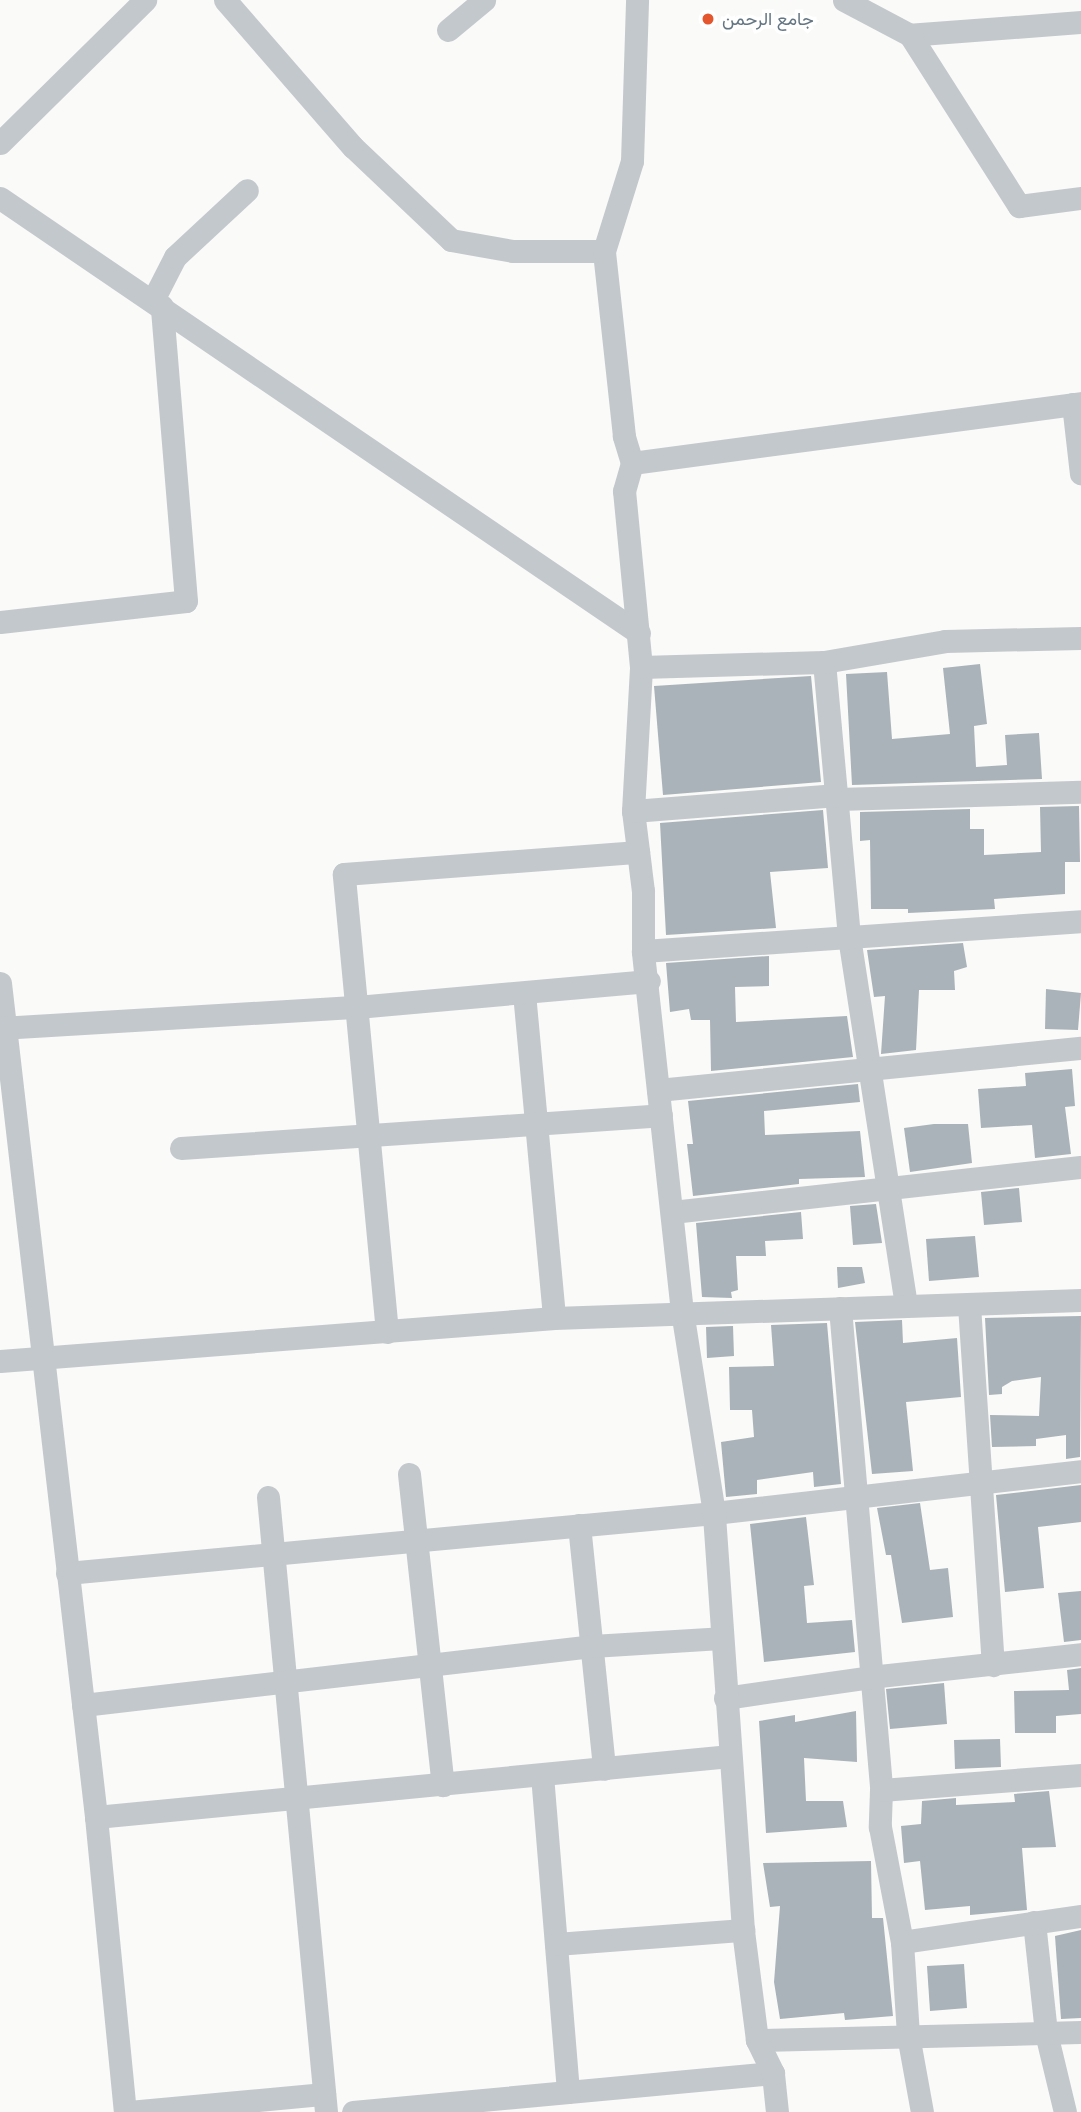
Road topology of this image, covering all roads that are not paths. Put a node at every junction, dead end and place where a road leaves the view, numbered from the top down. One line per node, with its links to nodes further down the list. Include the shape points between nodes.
1 (145, 0): 9 (street)
2 (225, 0): 13 (street, via 353,147 451,240 513,251)
3 (484, 0): 7 (street)
4 (637, 0): 13 (street, via 632,161)
5 (855, 3): 8 (street)
6 (1081, 22): 8 (street)
7 (447, 30)
8 (910, 35): 12 (street, via 1020,206)
9 (0, 144)
10 (247, 190): 14 (street, via 176,257)
11 (0, 198): 14 (street)
12 (1081, 198)
13 (604, 251): 16 (street, via 624,436)
14 (158, 303): 18 (street, via 186,601); 19 (street)
15 (1077, 403): 16 (street); 17 (street)
16 (632, 463): 19 (street, via 624,508)
17 (1081, 474)
18 (0, 622)
19 (639, 633): 22 (street)
20 (1081, 638): 21 (street, via 945,640)
21 (824, 662): 22 (street); 24 (street)
22 (641, 667): 25 (street)
23 (1081, 792): 24 (street)
24 (838, 797): 25 (street); 28 (street)
25 (633, 811): 26 (street)
26 (638, 852): 29 (street); 33 (street, via 344,874)
27 (1081, 921): 28 (street)
28 (849, 937): 29 (street); 36 (street)
29 (643, 951): 30 (street)
30 (649, 981): 32 (street); 37 (street)
31 (0, 984): 34 (street)
32 (524, 993): 33 (street); 39 (street)
33 (357, 1007): 34 (street); 40 (street)
34 (2, 1028): 52 (street)
35 (1081, 1048): 36 (street)
36 (868, 1068): 37 (street); 43 (street)
37 (658, 1090): 38 (street)
38 (661, 1115): 39 (street); 44 (street)
39 (536, 1124): 40 (street); 50 (street)
40 (369, 1136): 41 (street); 51 (street)
41 (181, 1148)
42 (1081, 1167): 43 (street)
43 (886, 1185): 44 (street); 47 (street)
44 (672, 1212): 49 (street)
45 (1081, 1300): 46 (street)
46 (969, 1305): 47 (street); 56 (street)
47 (906, 1306): 48 (street)
48 (839, 1308): 49 (street); 57 (street)
49 (682, 1312): 50 (street); 59 (street)
50 (554, 1318): 51 (street)
51 (387, 1332): 52 (street)
52 (42, 1359): 53 (street); 63 (street)
53 (0, 1362)
54 (1081, 1471): 56 (street)
55 (409, 1474): 61 (street)
56 (981, 1484): 57 (street); 68 (street)
57 (858, 1496): 59 (street); 69 (street)
58 (268, 1497): 62 (street)
59 (714, 1513): 60 (street); 64 (street)
60 (579, 1525): 61 (street); 65 (street)
61 (417, 1541): 62 (street); 67 (street)
62 (273, 1556): 63 (street); 70 (street)
63 (67, 1573): 72 (street)
64 (720, 1638): 65 (street); 71 (street)
65 (592, 1646): 67 (street); 74 (street)
66 (1081, 1654): 68 (street)
67 (432, 1663): 70 (street); 77 (street)
68 (993, 1665): 69 (street)
69 (870, 1677): 71 (street); 78 (street)
70 (284, 1679): 72 (street); 79 (street)
71 (724, 1698): 73 (street)
72 (83, 1704): 80 (street)
73 (730, 1756): 74 (street); 83 (street)
74 (604, 1769): 75 (street)
75 (541, 1775): 77 (street); 85 (street)
76 (1081, 1775): 78 (street)
77 (443, 1785): 79 (street)
78 (881, 1790): 84 (street, via 880,1827)
79 (294, 1800): 80 (street); 92 (street)
80 (96, 1816): 93 (street)
81 (1081, 1916): 82 (street)
82 (1034, 1923): 84 (street); 87 (street)
83 (743, 1930): 85 (street); 89 (street)
84 (902, 1942): 88 (street)
85 (556, 1944): 91 (street)
86 (1081, 2032): 87 (street)
87 (1046, 2033): 88 (street); 97 (street)
88 (908, 2035): 89 (street); 96 (street)
89 (757, 2040): 90 (street)
90 (773, 2073): 91 (street); 95 (street)
91 (568, 2092): 94 (street)
92 (325, 2103): 93 (street)
93 (127, 2112)
94 (353, 2112)
95 (777, 2112)
96 (922, 2112)
97 (1065, 2112)

